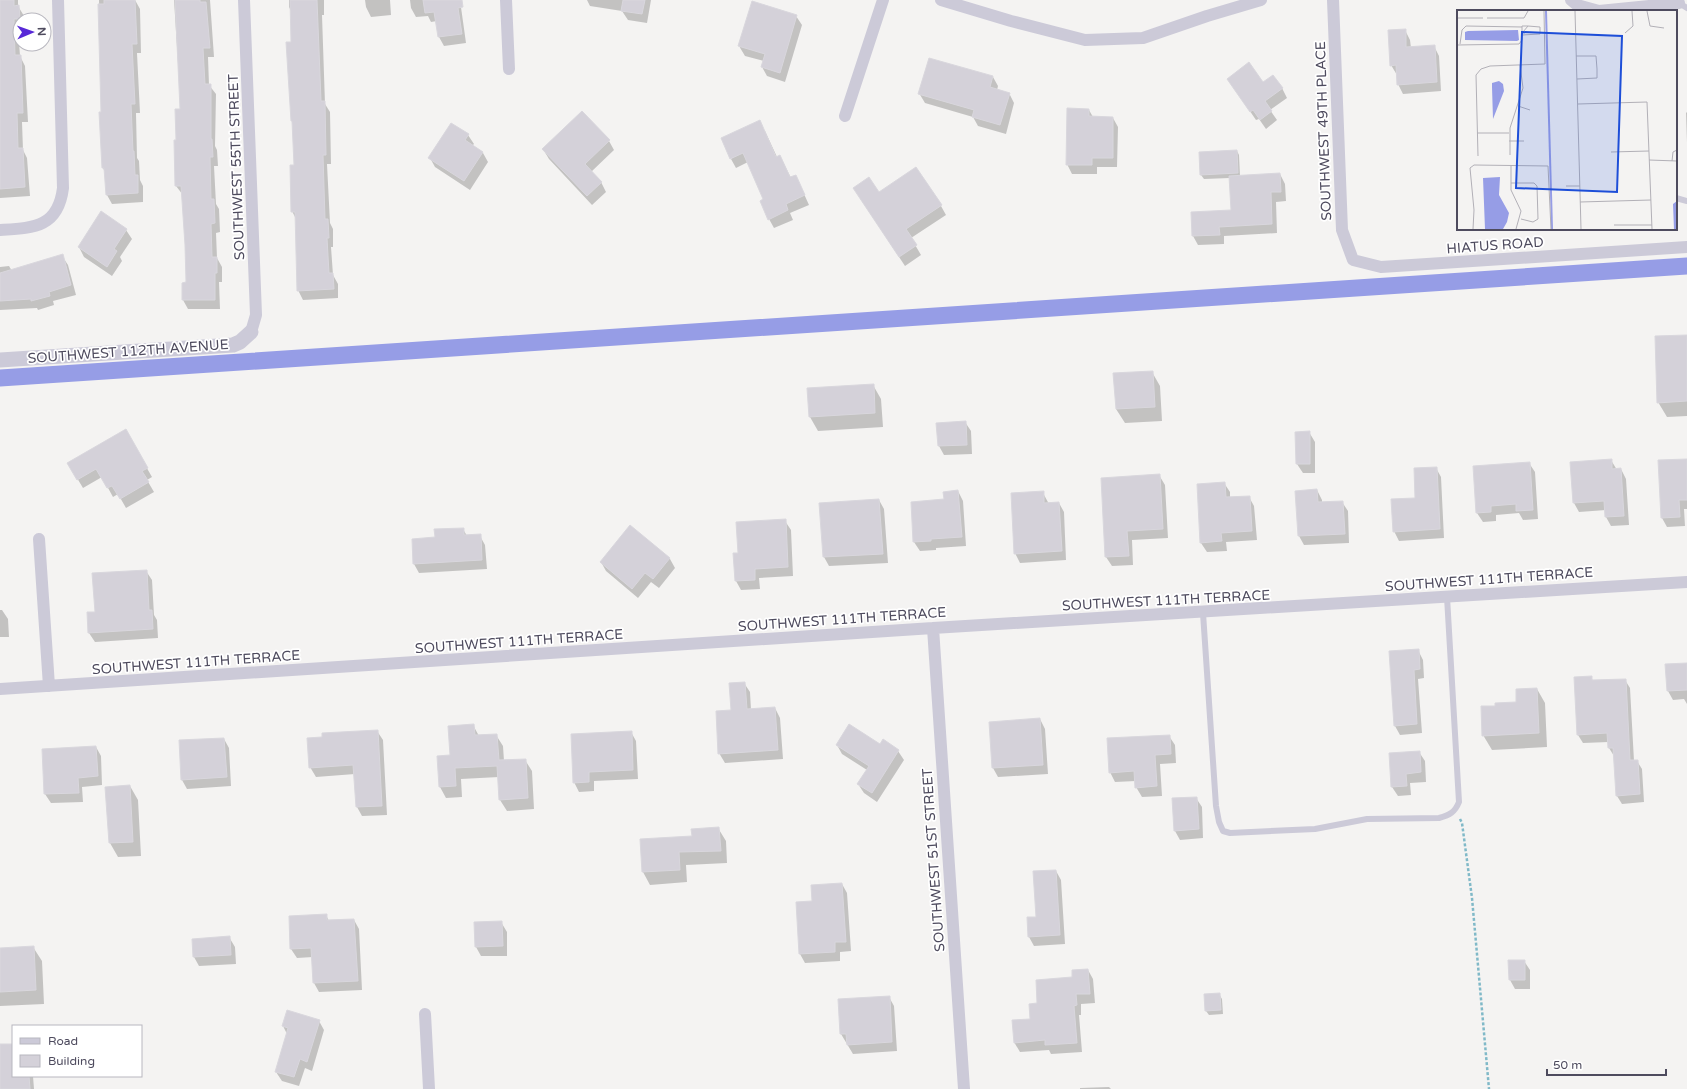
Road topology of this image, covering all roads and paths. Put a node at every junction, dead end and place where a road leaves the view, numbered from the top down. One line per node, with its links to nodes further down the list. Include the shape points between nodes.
1 (58, 0): 17 (street, via 63,188 59,206 45,221 28,228)
2 (244, 0): 20 (street, SOUTHWEST 55TH STREET, via 256,315)
3 (506, 0): 13 (street)
4 (883, 0): 14 (street)
5 (941, 0): 6 (street, via 1085,40 1143,38)
6 (1261, 0)
7 (1333, 0): 19 (street, SOUTHWEST 49TH PLACE, via 1342,230)
8 (1571, 0): 11 (street, via 1577,5)
9 (1684, 5): 10 (street)
10 (1656, 8): 12 (street)
11 (1595, 10)
12 (1618, 10)
13 (509, 69)
14 (845, 116)
15 (1677, 198): 16 (lane)
16 (1687, 200)
17 (0, 230)
18 (1687, 247): 19 (street, HIATUS ROAD, via 1382,267)
19 (1353, 260)
20 (251, 332): 21 (street, SOUTHWEST 112TH AVENUE, via 233,345)
21 (0, 360)
22 (39, 539): 27 (street)
23 (1687, 582): 24 (street, SOUTHWEST 111TH TERRACE)
24 (1447, 597): 25 (street, SOUTHWEST 111TH TERRACE); 29 (lane, via 1459,802)
25 (1203, 613): 26 (street, SOUTHWEST 111TH TERRACE); 29 (lane, via 1216,806 1223,831 1230,833 1315,829 1367,819 1439,818)
26 (933, 628): 27 (street, SOUTHWEST 111TH TERRACE); 32 (street, SOUTHWEST 51ST STREET)
27 (50, 686): 28 (street, SOUTHWEST 111TH TERRACE)
28 (0, 689)
29 (1456, 810): 33 (path, via 1462,823 1472,898)
30 (425, 1014): 31 (street)
31 (429, 1089)
32 (964, 1089)
33 (1489, 1089)

